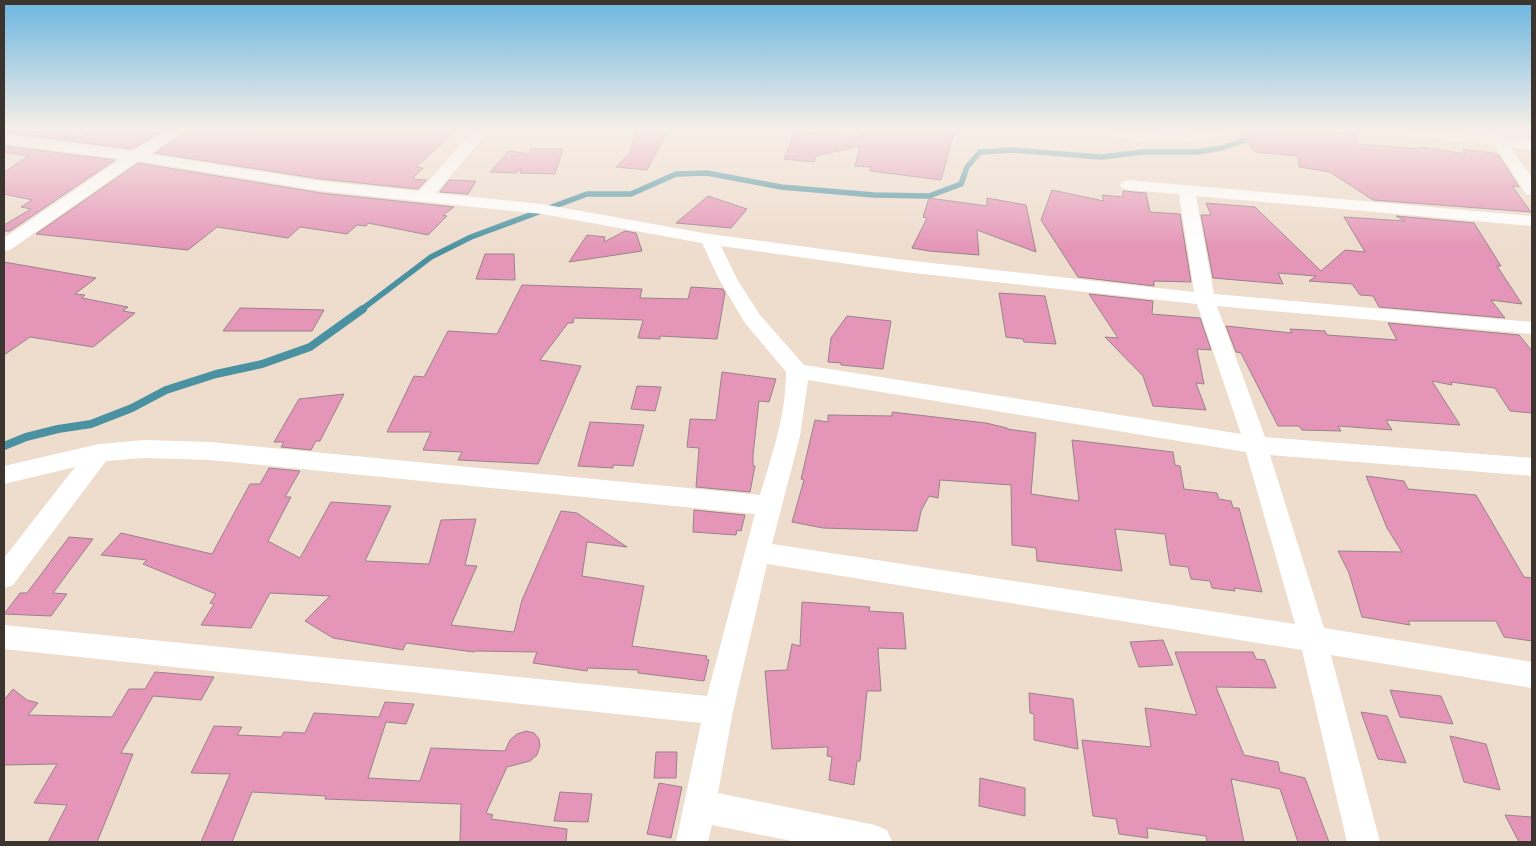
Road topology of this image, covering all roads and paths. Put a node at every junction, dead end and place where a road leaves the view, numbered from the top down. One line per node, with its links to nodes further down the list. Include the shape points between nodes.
1 (116, 169): 11 (street)
2 (219, 169): 8 (street)
3 (448, 169): 8 (street)
4 (1518, 169): 7 (street)
5 (1128, 185): 6 (street)
6 (1186, 190): 9 (street); 12 (street)
7 (1532, 190)
8 (422, 198): 10 (street, via 542,209)
9 (1532, 221)
10 (709, 238): 12 (street, via 905,266); 14 (street, via 752,319)
11 (6, 242)
12 (1205, 299): 13 (street); 15 (street)
13 (1532, 328)
14 (797, 371): 15 (street); 19 (street, via 789,436)
15 (1256, 445): 17 (street); 23 (street)
16 (99, 453): 18 (street); 19 (street, via 144,449 210,451); 21 (street)
17 (1532, 467)
18 (4, 475)
19 (769, 506): 20 (street)
20 (756, 552): 23 (street); 25 (street)
21 (4, 578)
22 (4, 638): 25 (street)
23 (1313, 639): 24 (street); 29 (street)
24 (1532, 675)
25 (718, 711): 26 (street)
26 (700, 806): 27 (street); 28 (street)
27 (692, 842)
28 (875, 842)
29 (1363, 842)

